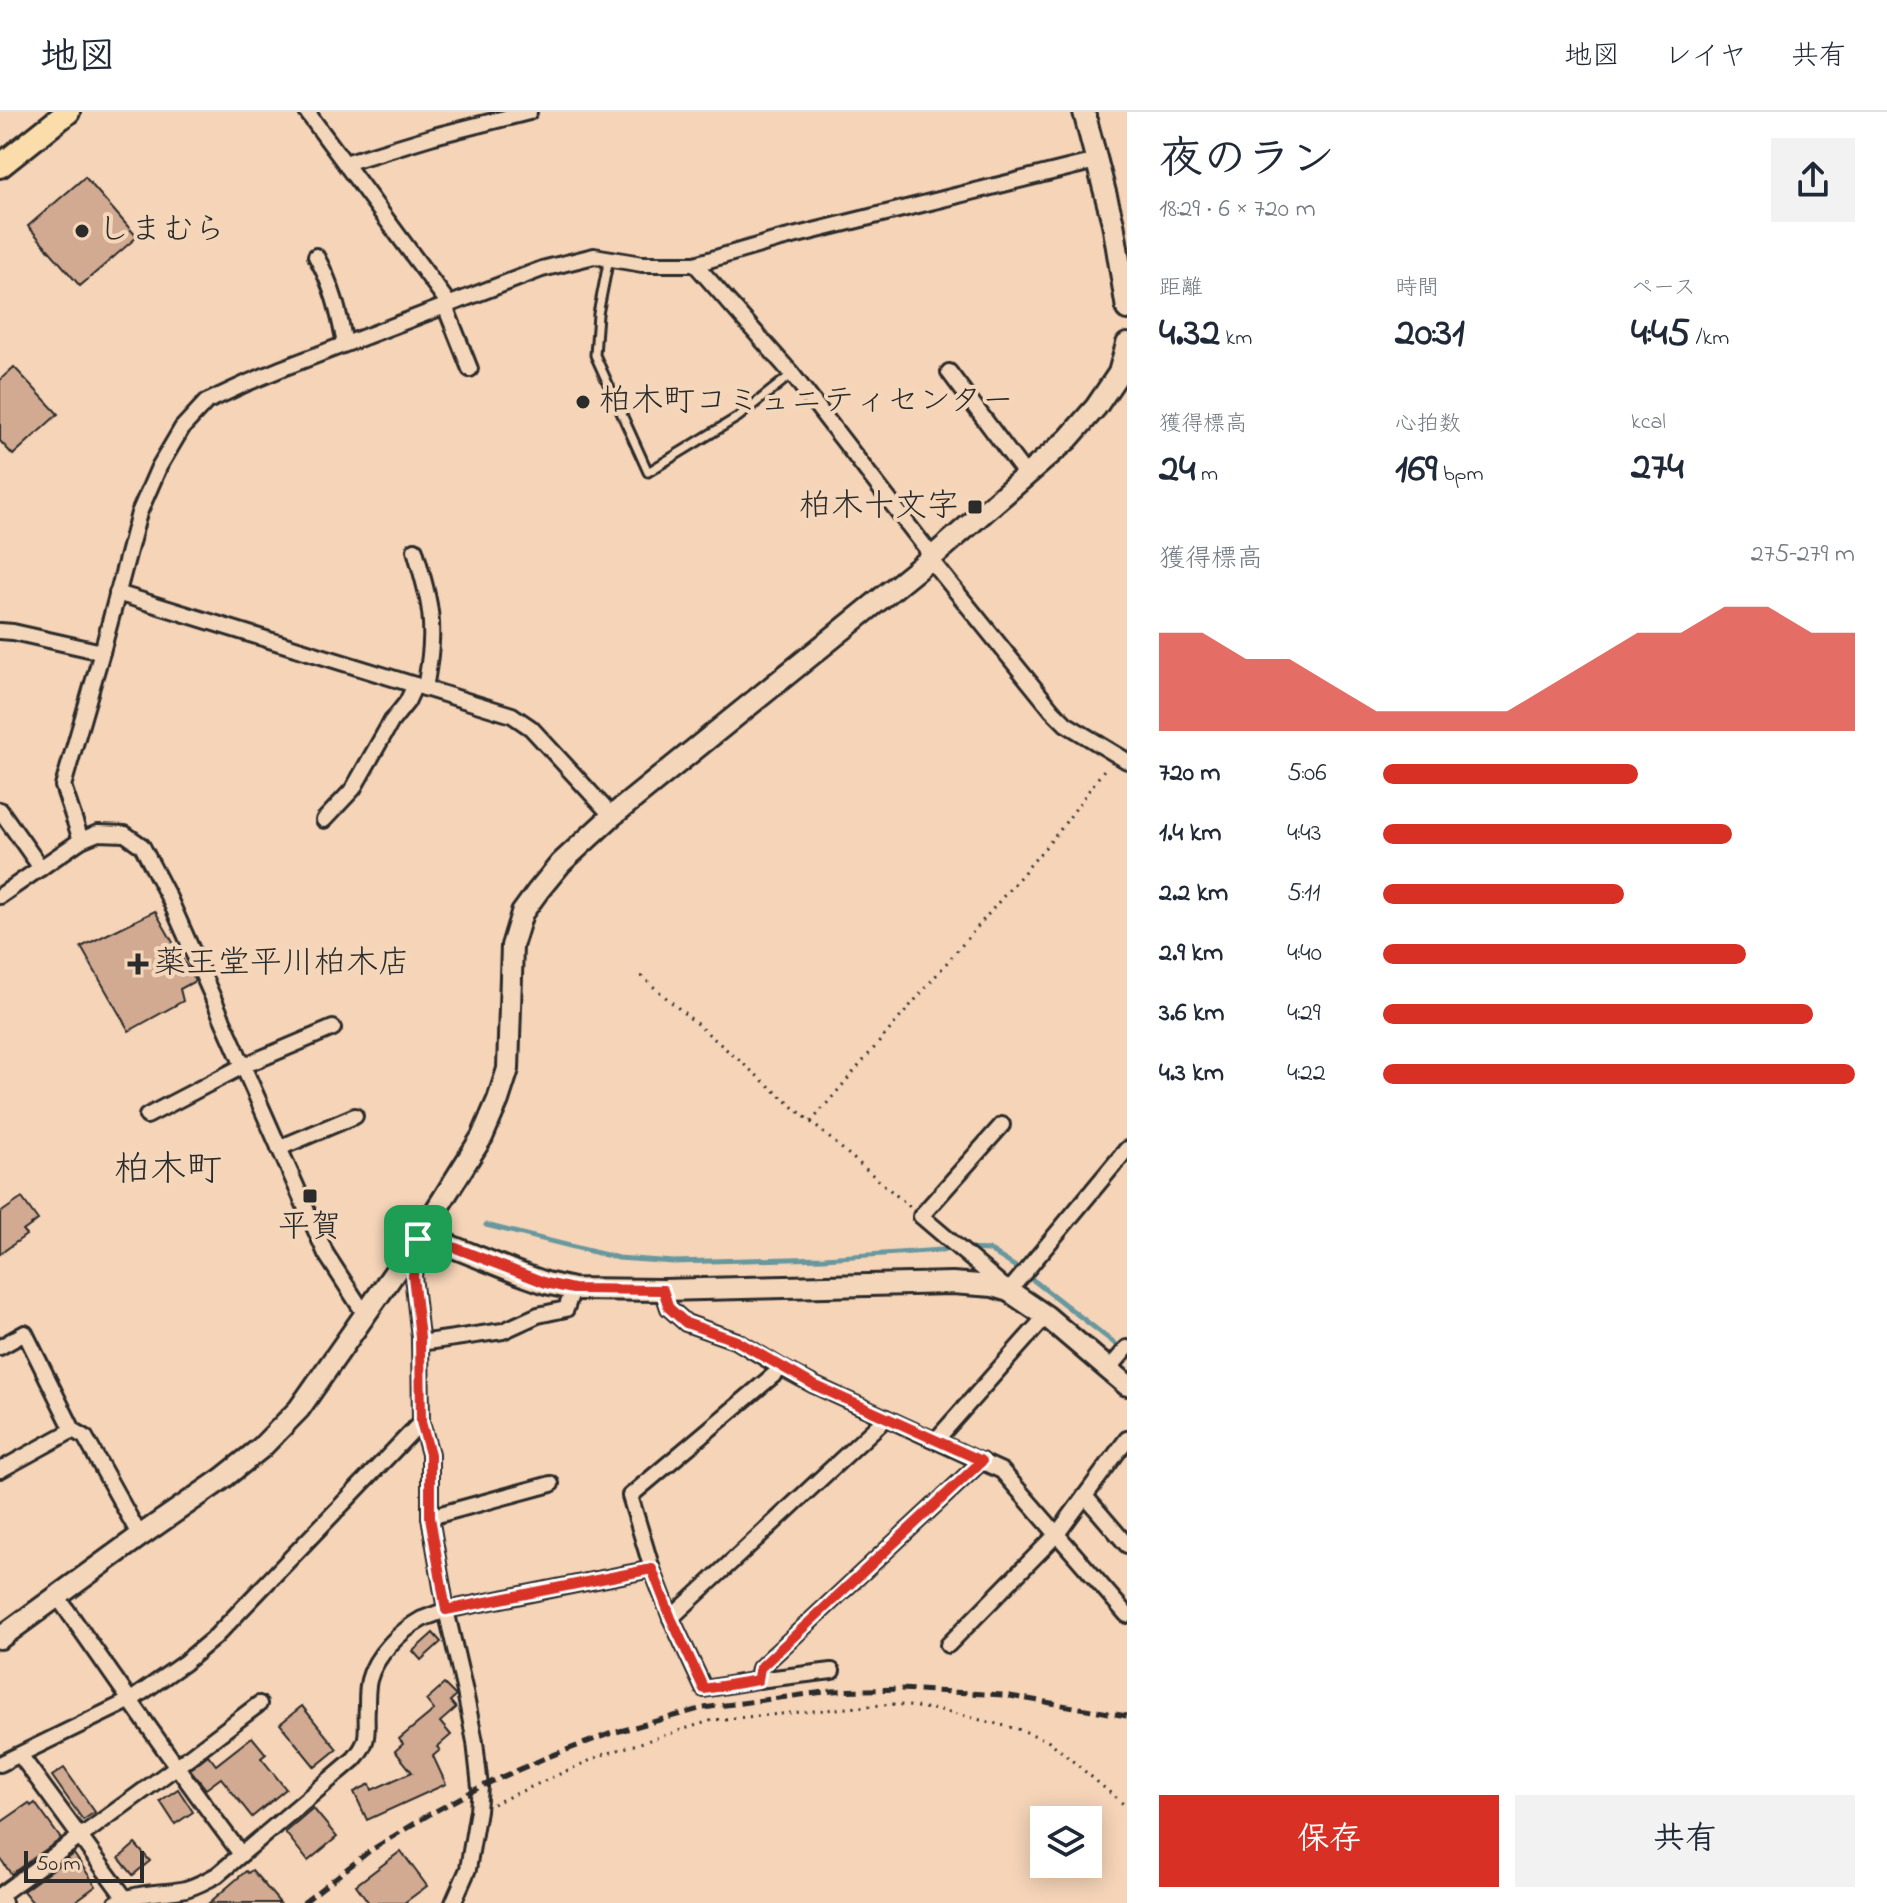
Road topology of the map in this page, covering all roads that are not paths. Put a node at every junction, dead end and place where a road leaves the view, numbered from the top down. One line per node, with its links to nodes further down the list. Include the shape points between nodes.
1 (68, 112): 7 (main road)
2 (307, 112): 6 (street)
3 (529, 112): 6 (street)
4 (1084, 112): 5 (street)
5 (1096, 161): 8 (street); 11 (street)
6 (345, 163): 12 (street)
7 (0, 166)
8 (1120, 223): 13 (street)
9 (316, 256): 14 (street, via 330,281)
10 (609, 258): 11 (street); 12 (street, via 594,256 542,269); 18 (lane, via 595,355 648,472 738,417)
11 (695, 264): 18 (street)
12 (447, 305): 14 (street); 16 (street)
13 (1127, 309)
14 (345, 344): 22 (street, via 206,402 182,428 139,513)
15 (1127, 344): 19 (street, via 1119,373 1096,407)
16 (470, 369)
17 (949, 372): 19 (street)
18 (792, 374): 21 (street)
19 (1026, 475): 21 (street)
20 (415, 550): 25 (street, via 431,620 430,661)
21 (930, 559): 26 (street, via 1059,717); 28 (street)
22 (117, 593): 24 (street); 25 (street)
23 (0, 631): 24 (street)
24 (102, 652): 30 (street, via 63,786)
25 (420, 686): 28 (street, via 512,715 531,728); 29 (street, via 391,722 353,789)
26 (1121, 757)
27 (0, 810): 31 (street)
28 (612, 816): 40 (street, via 561,863 522,913 512,946 508,1069 482,1137)
29 (324, 820)
30 (81, 840): 31 (street); 34 (street, via 98,833 125,834 142,846)
31 (41, 868): 32 (street)
32 (0, 896)
33 (333, 1028): 34 (street)
34 (243, 1066): 35 (street); 38 (street)
35 (147, 1116)
36 (355, 1116): 38 (street)
37 (1002, 1125): 43 (street, via 921,1216)
38 (279, 1148): 44 (street, via 326,1254)
39 (1127, 1149): 43 (street)
40 (418, 1239): 41 (street); 44 (street); 46 (street, via 413,1276)
41 (573, 1289): 42 (street); 46 (street, via 566,1309 503,1331)
42 (663, 1290): 43 (street, via 952,1283); 49 (street, via 669,1308 686,1323 737,1341)
43 (1009, 1291): 45 (street)
44 (364, 1313): 63 (street, via 299,1409 261,1448)
45 (1046, 1316): 50 (street); 56 (street)
46 (420, 1343): 53 (street)
47 (0, 1347): 54 (street, via 25,1333)
48 (1127, 1348): 50 (street)
49 (782, 1368): 52 (street); 65 (street, via 630,1496)
50 (1109, 1369): 51 (street)
51 (1127, 1385)
52 (886, 1418): 56 (street); 69 (street)
53 (421, 1422): 61 (street, via 430,1454); 74 (street, via 215,1637)
54 (73, 1430): 58 (street); 63 (street, via 85,1437)
55 (1127, 1439): 60 (street)
56 (936, 1440): 57 (street)
57 (982, 1461): 62 (street, via 1002,1471); 73 (street, via 760,1668)
58 (0, 1470)
59 (551, 1484): 61 (street)
60 (1085, 1496): 62 (street); 64 (street)
61 (430, 1517): 67 (street)
62 (1057, 1534): 68 (street); 71 (street)
63 (140, 1536): 66 (street)
64 (1127, 1545)
65 (652, 1569): 67 (street); 69 (street)
66 (57, 1596): 70 (street); 74 (street)
67 (446, 1610): 80 (street, via 405,1630 375,1666 369,1680 364,1748); 83 (street, via 480,1787 468,1869)
68 (1127, 1615)
69 (671, 1618): 73 (street, via 704,1689)
70 (0, 1638)
71 (948, 1645)
72 (832, 1671): 73 (street)
73 (758, 1680)
74 (131, 1700): 76 (street); 78 (street)
75 (259, 1704): 78 (street)
76 (20, 1755): 77 (street); 79 (street)
77 (0, 1764)
78 (176, 1767): 79 (street); 80 (street)
79 (80, 1836): 81 (street); 82 (street)
80 (241, 1854): 82 (street, via 202,1883)
81 (0, 1895)
82 (121, 1900)
83 (453, 1903)

